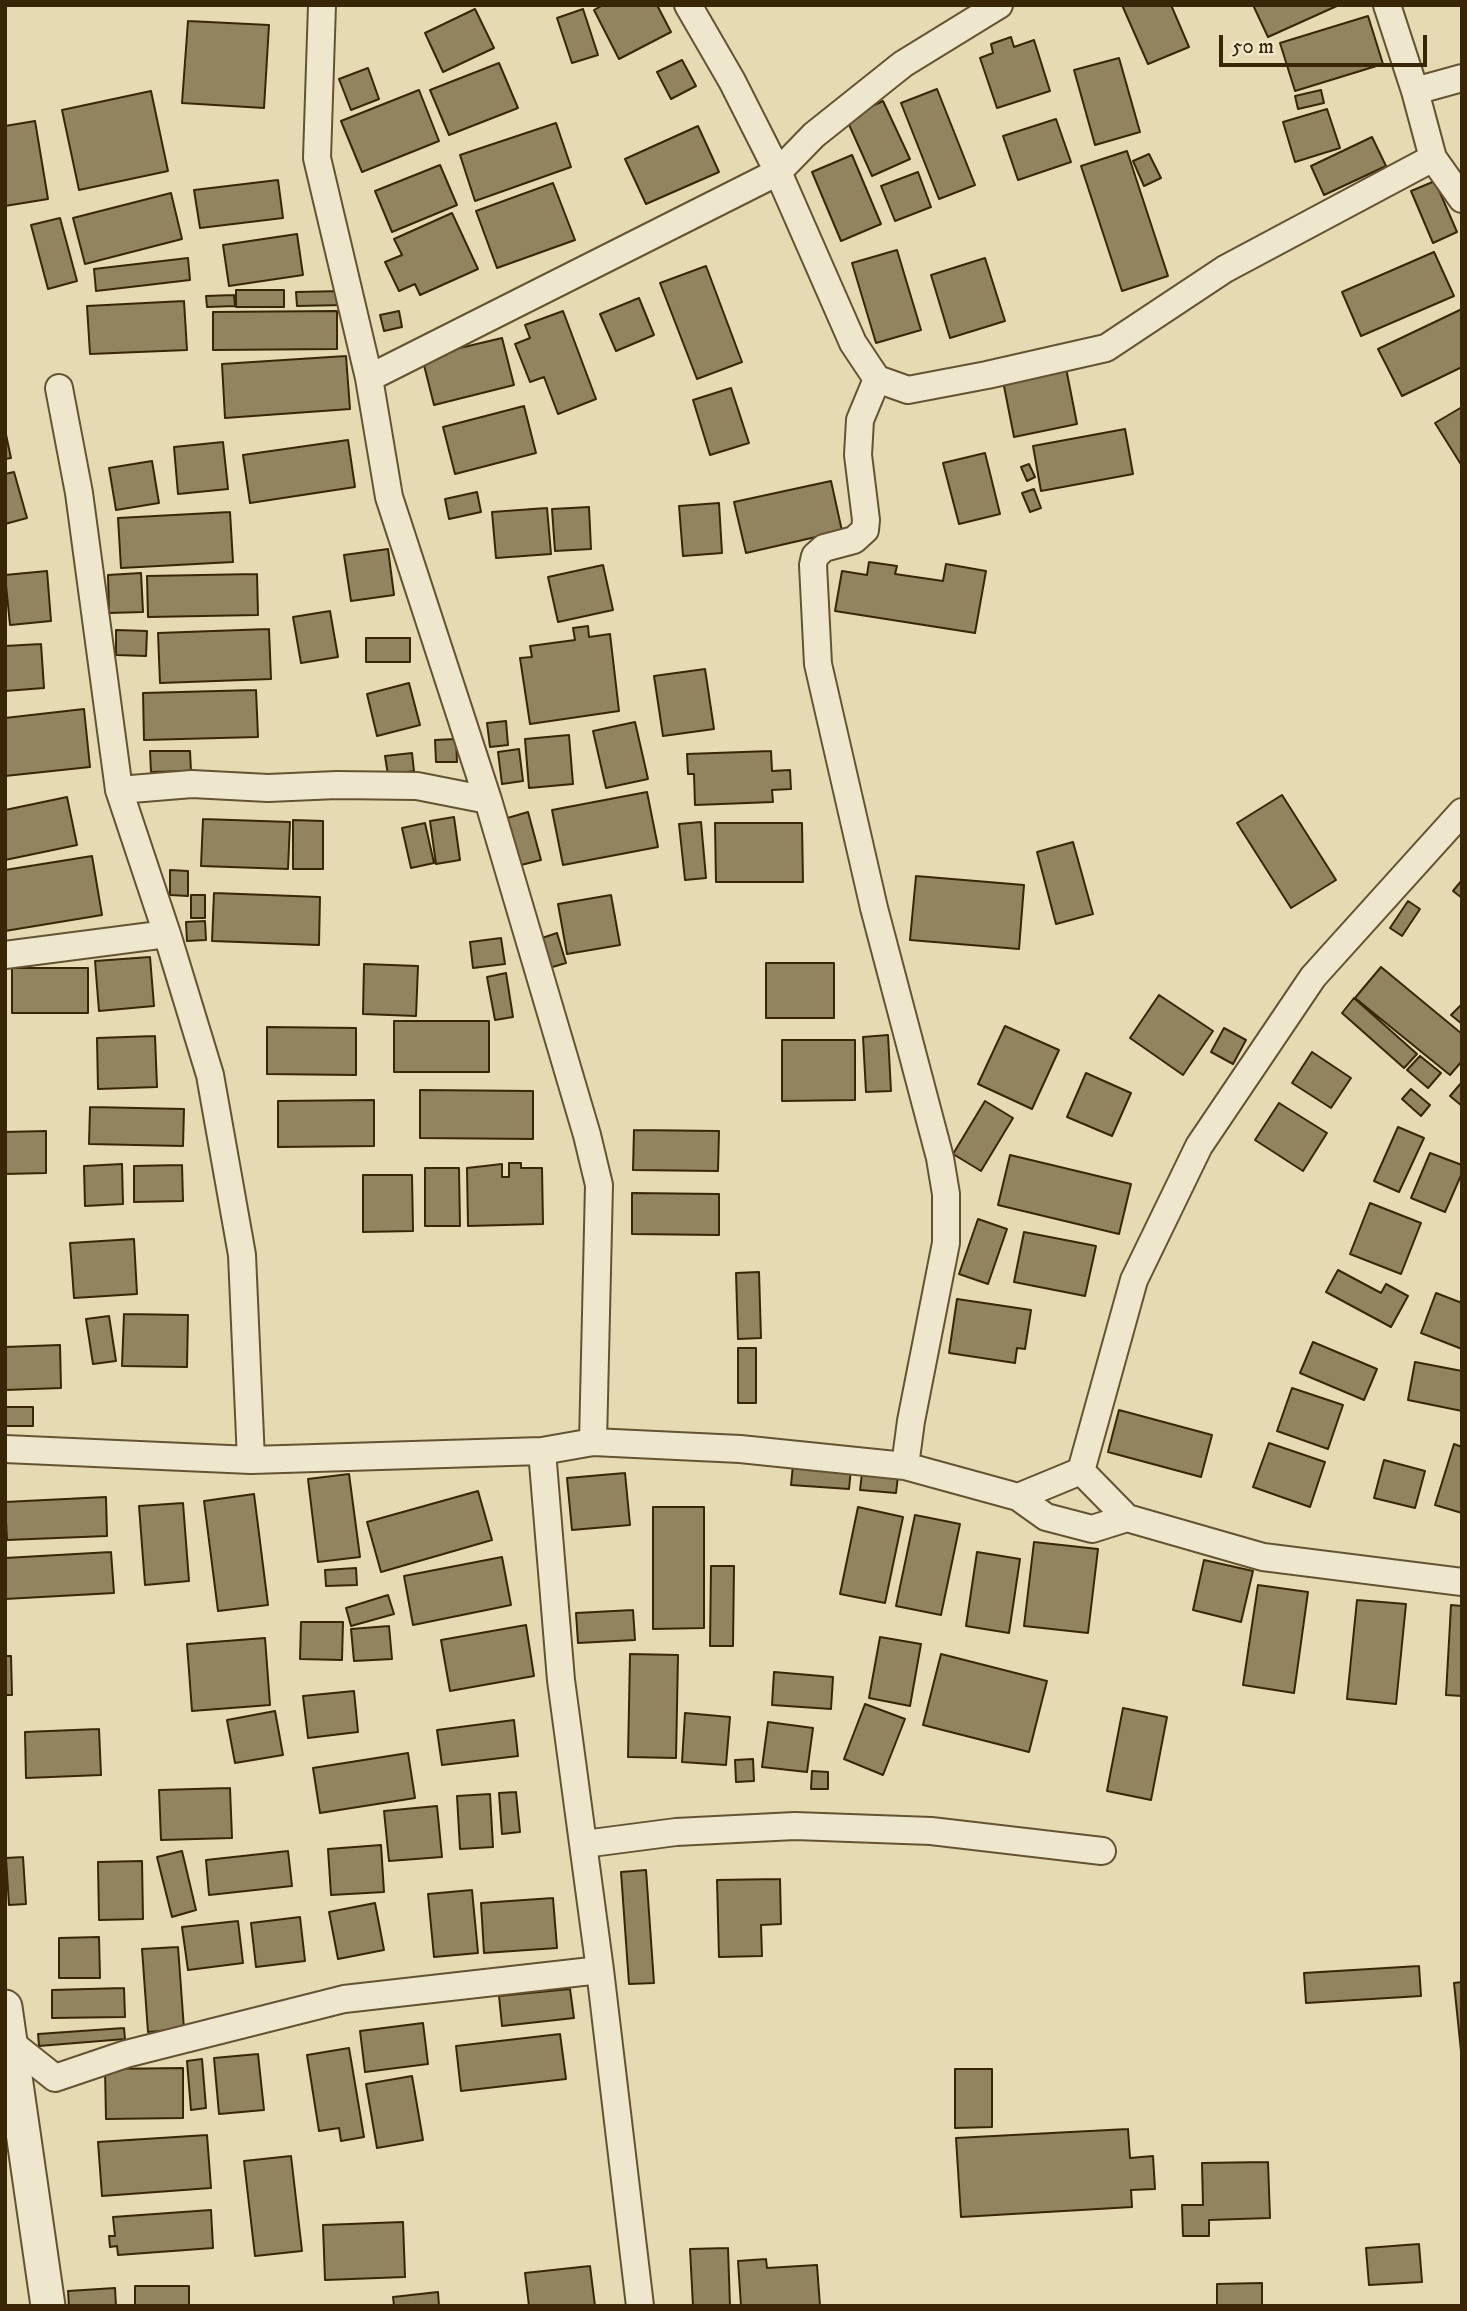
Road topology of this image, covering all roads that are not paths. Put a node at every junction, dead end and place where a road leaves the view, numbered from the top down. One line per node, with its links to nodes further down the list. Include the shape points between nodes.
1 (322, 5): 10 (street, via 317,158)
2 (688, 5): 8 (street)
3 (999, 5): 8 (street, via 903,64 814,135)
4 (1387, 5): 6 (street)
5 (1462, 78): 6 (street)
6 (1415, 91): 7 (street)
7 (1433, 158): 9 (street); 11 (street, via 1225,269 1106,348 908,390)
8 (778, 172): 10 (street); 11 (street, via 853,343)
9 (1462, 199)
10 (369, 378): 14 (street, via 389,497)
11 (877, 379): 22 (street, via 860,420 864,530 854,540 824,548 813,565 818,664 946,1194 946,1243)
12 (59, 388): 13 (street, via 79,493)
13 (119, 790): 14 (street, via 192,784 417,786); 16 (street)
14 (488, 800): 18 (street, via 599,1185)
15 (1462, 812): 23 (street, via 1313,977 1199,1146 1134,1280)
16 (167, 934): 17 (street); 21 (street, via 210,1074 242,1255)
17 (5, 955)
18 (593, 1442): 20 (street); 22 (street, via 740,1449)
19 (5, 1449): 21 (street)
20 (542, 1451): 21 (street); 27 (street, via 561,1680)
21 (251, 1460)
22 (905, 1466): 24 (street)
23 (1081, 1471): 24 (street); 25 (street)
24 (1018, 1497): 25 (street, via 1046,1517 1092,1529)
25 (1127, 1518): 26 (street, via 1263,1557)
26 (1462, 1582)
27 (584, 1844): 28 (street, via 676,1832 795,1826 932,1831); 29 (street)
28 (1102, 1851)
29 (600, 1970): 31 (street, via 344,1999 126,2054 55,2078); 33 (street)
30 (5, 2007): 31 (street)
31 (11, 2043): 32 (street)
32 (48, 2306)
33 (640, 2306)

